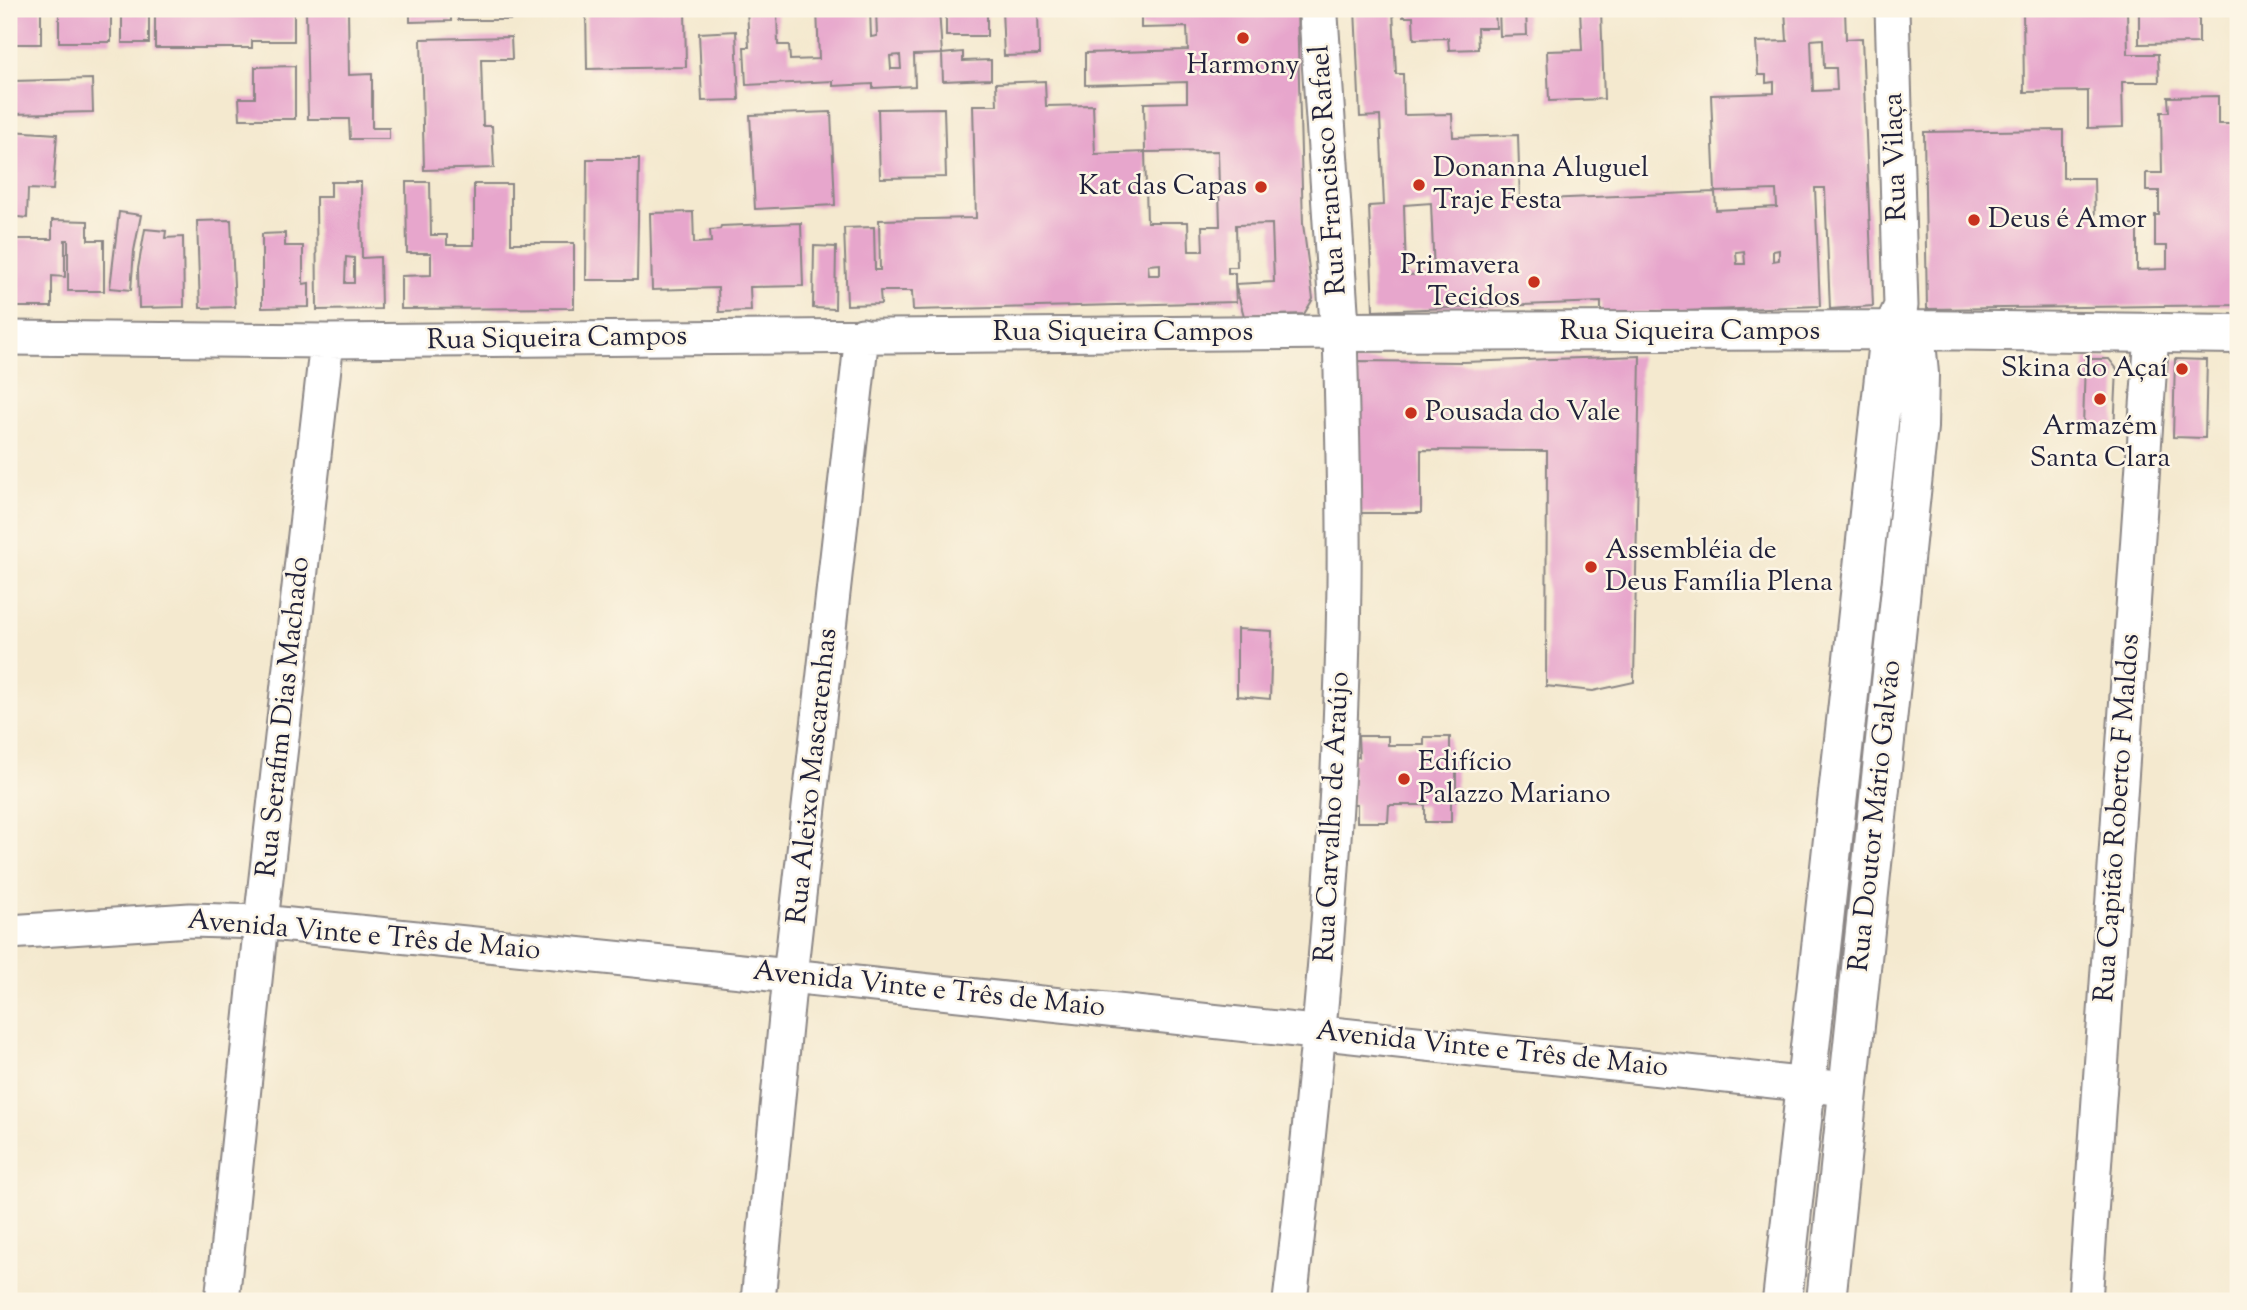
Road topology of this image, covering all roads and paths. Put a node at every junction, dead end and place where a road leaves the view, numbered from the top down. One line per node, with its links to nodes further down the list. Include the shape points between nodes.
1 (1318, 9): 4 (street, Rua Francisco Rafael)
2 (1892, 9): 3 (street, Rua Vilaça)
3 (1902, 323): 4 (street, Rua Siqueira Campos); 5 (street, Rua Siqueira Campos); 14 (street, Rua Doutor Mário Galvão); 15 (street, Rua Doutor Mário Galvão, via 1919,387 1918,427)
4 (1340, 332): 7 (street, Rua Siqueira Campos); 13 (street, Rua Carvalho de Araújo, via 1344,598)
5 (2152, 334): 6 (street, Rua Siqueira Campos); 21 (street, Rua Capitão Roberto F Maldos)
6 (2238, 334)
7 (862, 335): 9 (street, Rua Siqueira Campos); 12 (street, Rua Aleixo Mascarenhas)
8 (9, 338): 9 (street, Rua Siqueira Campos)
9 (327, 341): 10 (street, Rua Serafim Dias Machado)
10 (261, 922): 11 (street, Avenida Vinte e Três de Maio, via 190,920); 12 (street, Avenida Vinte e Três de Maio); 16 (street, Rua Serafim Dias Machado)
11 (9, 932)
12 (790, 976): 13 (street, Avenida Vinte e Três de Maio); 17 (street, Rua Aleixo Mascarenhas)
13 (1320, 1031): 14 (street, Avenida Vinte e Três de Maio); 18 (street, Rua Carvalho de Araújo)
14 (1805, 1084): 15 (street, Avenida Vinte e Três de Maio); 19 (street, Rua Doutor Mário Galvão)
15 (1847, 1089): 20 (street, Rua Doutor Mário Galvão)
16 (222, 1301)
17 (758, 1301)
18 (1290, 1301)
19 (1782, 1301)
20 (1826, 1301)
21 (2085, 1301)

